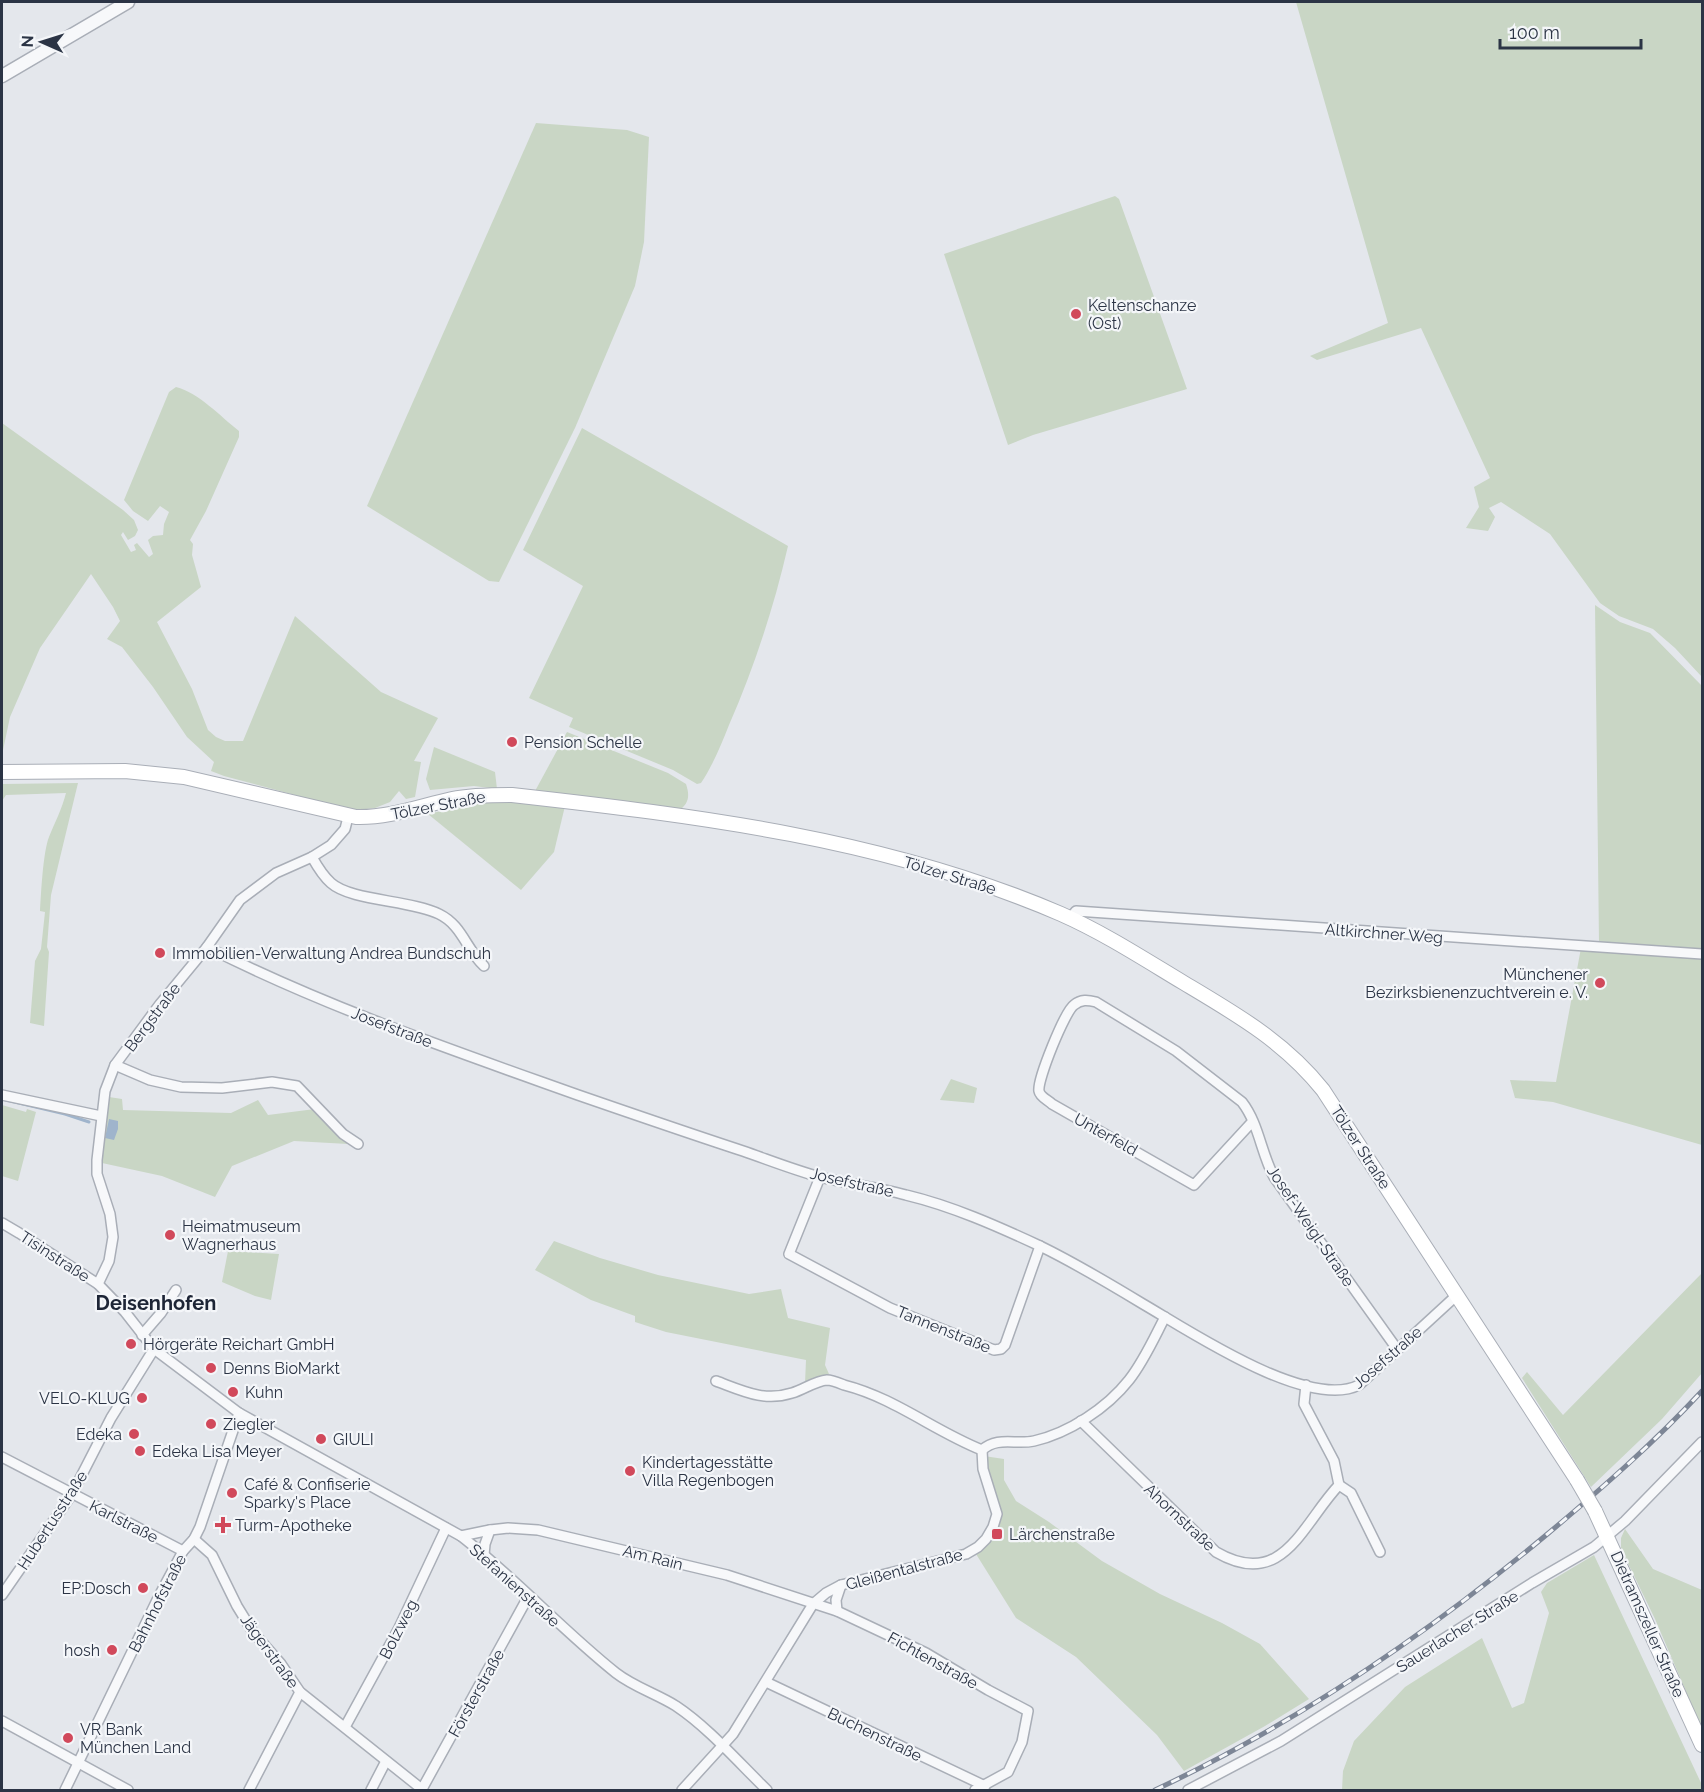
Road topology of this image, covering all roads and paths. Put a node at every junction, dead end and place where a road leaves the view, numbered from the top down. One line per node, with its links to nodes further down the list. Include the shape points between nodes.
1 (128, 2): 2 (street)
2 (2, 76)
3 (2, 772): 4 (main road, Tölzer Straße, via 125,771 184,777)
4 (348, 817): 5 (street, Bergstraße, via 339,838); 6 (main road, Tölzer Straße, via 380,817 486,795 687,816 779,831 870,852 952,874)
5 (312, 857): 7 (street, Bergstraße, via 276,873 240,900); 9 (street, via 333,885 347,892 427,909 448,919)
6 (1070, 918): 8 (street, Altkirchner Weg, via 1076,911); 21 (main road, Tölzer Straße, via 1244,1018 1291,1054 1323,1090)
7 (207, 946): 11 (street, Bergstraße); 16 (street, Josefstraße, via 296,990 393,1028)
8 (1702, 954)
9 (484, 966)
10 (1086, 999): 14 (street, Josef-Weigl-Straße, via 1176,1051 1242,1102); 14 (street, Unterfeld, via 1069,1010 1045,1067 1039,1090 1052,1104 1194,1185)
11 (115, 1065): 13 (street, Bergstraße); 15 (street, via 150,1080 181,1087 222,1088 272,1082 297,1086 343,1134)
12 (2, 1095): 13 (street)
13 (101, 1116): 19 (street, Bergstraße, via 97,1174 113,1237 109,1261)
14 (1252, 1121): 24 (street, Josef-Weigl-Straße, via 1274,1177)
15 (358, 1144)
16 (820, 1177): 18 (street, Josefstraße, via 908,1195); 18 (street, Tannenstraße, via 789,1254 891,1308 994,1350 1005,1346)
17 (2, 1223): 19 (street, Tisinstraße)
18 (1040, 1246): 22 (street, Josefstraße)
19 (98, 1284): 23 (street, Tisinstraße)
20 (176, 1290): 23 (street)
21 (1458, 1295): 24 (street, Josefstraße); 38 (main road, Tölzer Straße, bridge, via 1577,1480)
22 (1165, 1317): 27 (street, Josefstraße, via 1232,1357); 29 (street, via 1130,1379)
23 (142, 1335): 25 (street, Tisinstraße)
24 (1397, 1348): 27 (street, Josefstraße, via 1349,1390)
25 (154, 1349): 28 (street, Tisinstraße); 34 (street, Hubertusstraße, via 111,1418)
26 (716, 1381): 31 (street, via 770,1398 827,1380 893,1402)
27 (1306, 1385): 33 (street, via 1304,1404 1334,1461)
28 (239, 1413): 35 (street, Stefanienstraße); 39 (street, Bahnhofstraße)
29 (1081, 1421): 31 (street, via 1043,1439 996,1441); 33 (street, Ahornstraße, via 1216,1552 1237,1562 1264,1562 1287,1551)
30 (1702, 1442): 38 (street, Sauerlacher Straße)
31 (982, 1450): 43 (street, Gleißentalstraße, via 983,1468 997,1514 993,1527 978,1547 966,1554)
32 (2, 1457): 34 (street, Karlstraße)
33 (1339, 1485): 41 (street, via 1351,1493)
34 (72, 1494): 40 (street, Karlstraße); 44 (street, Hubertusstraße)
35 (446, 1528): 37 (street, Stefanienstraße); 51 (street, Bolzweg, via 398,1630)
36 (489, 1530): 37 (street, Am Rain); 42 (street); 46 (street, Am Rain, via 538,1530 594,1542 727,1575)
37 (461, 1536): 42 (street, Stefanienstraße)
38 (1607, 1536): 52 (main road, Dietramszeller Straße); 65 (street, Sauerlacher Straße, via 1281,1741)
39 (194, 1539): 40 (street, Bahnhofstraße); 49 (street, Jägerstraße, via 212,1556 254,1632)
40 (183, 1551): 55 (street, Bahnhofstraße)
41 (1380, 1551)
42 (484, 1555): 45 (street, Stefanienstraße)
43 (841, 1585): 46 (street, Gleißentalstraße); 47 (street)
44 (2, 1595)
45 (528, 1597): 53 (street, Stefanienstraße, via 618,1675 675,1706); 57 (street, Försterstraße)
46 (813, 1604): 47 (street, Fichtenstraße); 48 (street, Gleißentalstraße)
47 (837, 1611): 56 (street, Fichtenstraße, via 926,1653 1028,1711 1022,1742 1008,1772)
48 (766, 1682): 53 (street, Gleißentalstraße); 56 (street, Buchenstraße)
49 (300, 1692): 51 (street, Jägerstraße); 60 (street)
50 (2, 1721): 55 (street)
51 (345, 1727): 54 (street, Jägerstraße)
52 (1702, 1745)
53 (723, 1747): 62 (street, Gleißentalstraße); 63 (street, Stefanienstraße)
54 (386, 1761): 57 (street, Jägerstraße); 61 (street)
55 (80, 1764): 58 (street, Bahnhofstraße); 59 (street)
56 (985, 1786): 64 (street)
57 (422, 1790)
58 (65, 1791)
59 (128, 1791)
60 (249, 1791)
61 (370, 1791)
62 (682, 1791)
63 (767, 1791)
64 (975, 1791)
65 (1188, 1791)

